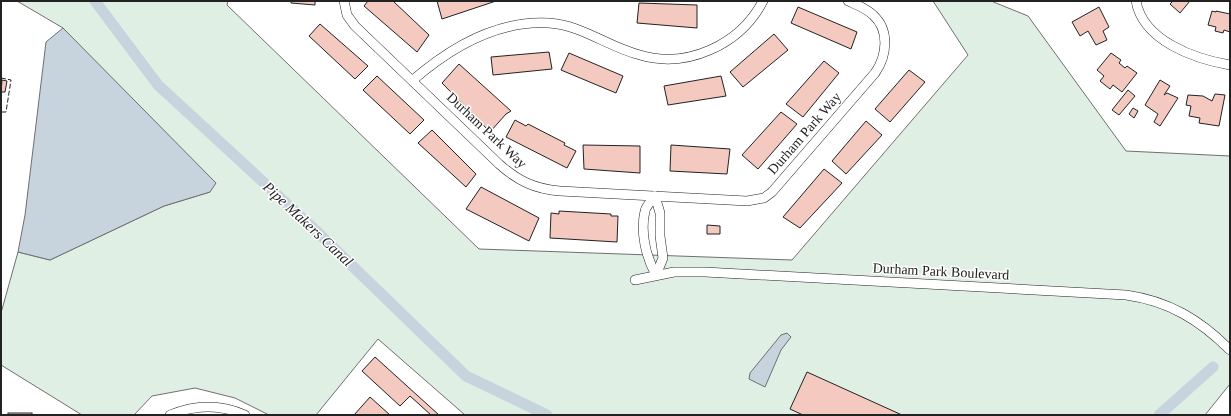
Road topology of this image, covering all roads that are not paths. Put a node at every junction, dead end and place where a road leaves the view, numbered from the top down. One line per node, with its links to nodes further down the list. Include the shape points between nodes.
1 (344, 1): 6 (street, Durham Park Way, via 347,15 355,26)
2 (763, 1): 6 (street, via 750,20 729,39 713,49 686,58 648,57 572,27 529,23 507,26 477,37 438,58)
3 (848, 1): 7 (street, Durham Park Way, via 869,11 878,20 884,40 883,60 875,73 772,192 764,198 747,201)
4 (1136, 1): 5 (street, via 1144,22 1166,40 1194,55)
5 (1230, 65)
6 (413, 80): 7 (street, Durham Park Way, via 499,164 524,183 549,190)
7 (655, 196): 8 (street, via 660,213); 9 (street, via 645,210)
8 (661, 241): 9 (street); 10 (street, via 663,258)
9 (645, 243): 10 (street, via 648,259)
10 (656, 275): 11 (street, Durham Park Boulevard); 12 (street, Durham Park Boulevard, via 705,272 1126,295 1156,302 1189,316 1212,331)
11 (635, 280)
12 (1230, 350)
13 (170, 415): 14 (street, via 215,406)
14 (245, 415)

